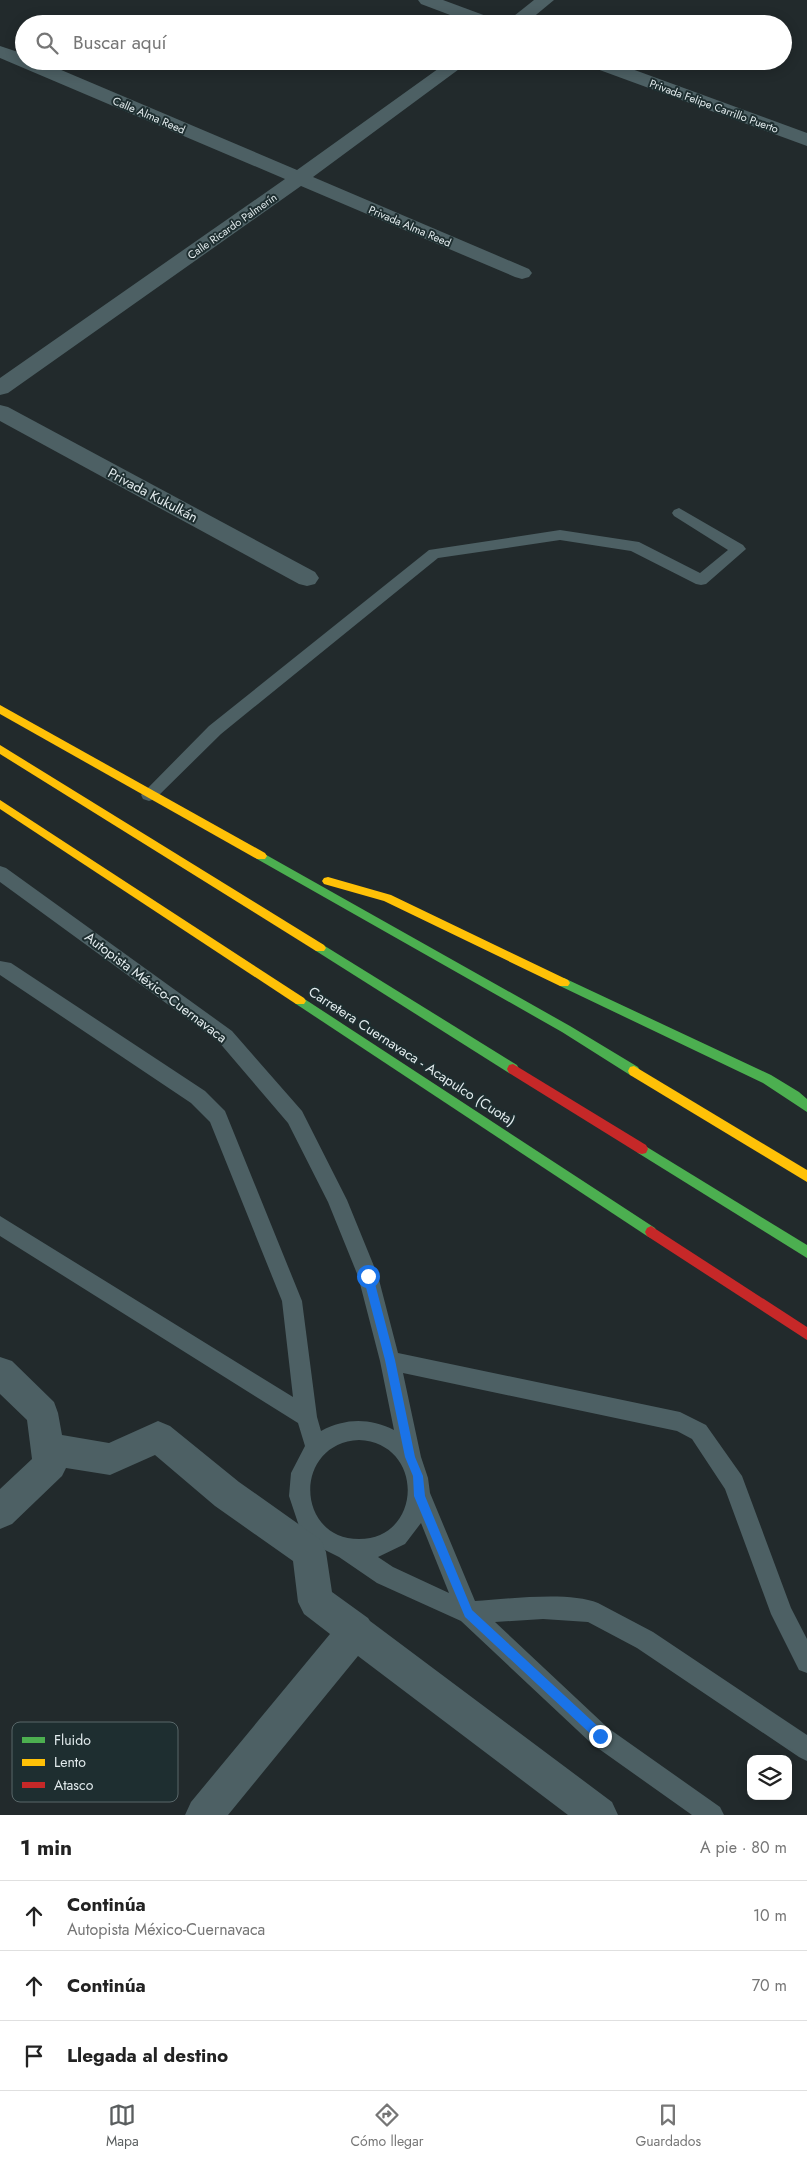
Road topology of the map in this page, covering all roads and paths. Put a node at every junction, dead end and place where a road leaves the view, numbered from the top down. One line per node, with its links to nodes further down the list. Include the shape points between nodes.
1 (427, 0): 4 (street)
2 (474, 0): 5 (street)
3 (545, 0): 6 (street)
4 (467, 15)
5 (484, 15)
6 (525, 15)
7 (0, 51): 8 (street, Calle Alma Reed)
8 (15, 57)
9 (44, 70): 13 (street, Calle Alma Reed)
10 (449, 70): 13 (street, Calle Ricardo Palmerín)
11 (616, 70): 12 (street, Privada Felipe Carrillo Puerto)
12 (807, 140)
13 (298, 180): 14 (street, Privada Alma Reed); 15 (street, Calle Ricardo Palmerín)
14 (522, 273)
15 (0, 388)
16 (0, 412): 18 (street, Privada Kukulkán)
17 (679, 513): 21 (lane, via 738,549 700,580 634,546 560,535 434,554 216,730)
18 (307, 578)
19 (0, 709): 21 (highway)
20 (0, 750): 29 (highway)
21 (149, 795): 23 (highway)
22 (0, 804): 30 (highway, Carretera Cuernavaca - Acapulco (Cuota))
23 (281, 867): 26 (highway, via 386,898 766,1079); 27 (highway, via 566,1029)
24 (0, 873): 31 (lane, Autopista México-Cuernavaca, via 225,1036 295,1117 337,1200 368,1276)
25 (0, 968): 33 (lane, via 6,968 198,1097 218,1117 292,1301)
26 (807, 1107)
27 (807, 1177)
28 (0, 1225): 33 (lane)
29 (807, 1252)
30 (807, 1334)
31 (390, 1360): 36 (lane, Autopista México-Cuernavaca); 42 (lane, via 680,1422 700,1432 734,1483 782,1614)
32 (0, 1372): 35 (street, via 42,1413)
33 (306, 1417): 34 (lane)
34 (316, 1448): 36 (lane, via 334,1436 355,1430 376,1432 396,1442); 39 (lane, via 304,1465 298,1485 299,1505 307,1524 323,1540)
35 (48, 1449): 38 (street, via 50,1465); 41 (street, via 110,1459 158,1437 227,1494 309,1552 316,1602)
36 (410, 1457): 37 (lane, via 418,1476)
37 (420, 1496): 39 (lane, via 414,1515 401,1532 384,1544 363,1550); 40 (lane)
38 (0, 1512)
39 (343, 1547): 40 (lane, via 385,1575)
40 (469, 1613): 43 (lane, via 543,1608 590,1611 645,1640); 46 (lane, via 600,1736)
41 (356, 1630): 44 (street); 45 (street)
42 (807, 1662)
43 (807, 1749)
44 (204, 1815)
45 (599, 1815)
46 (712, 1815)

